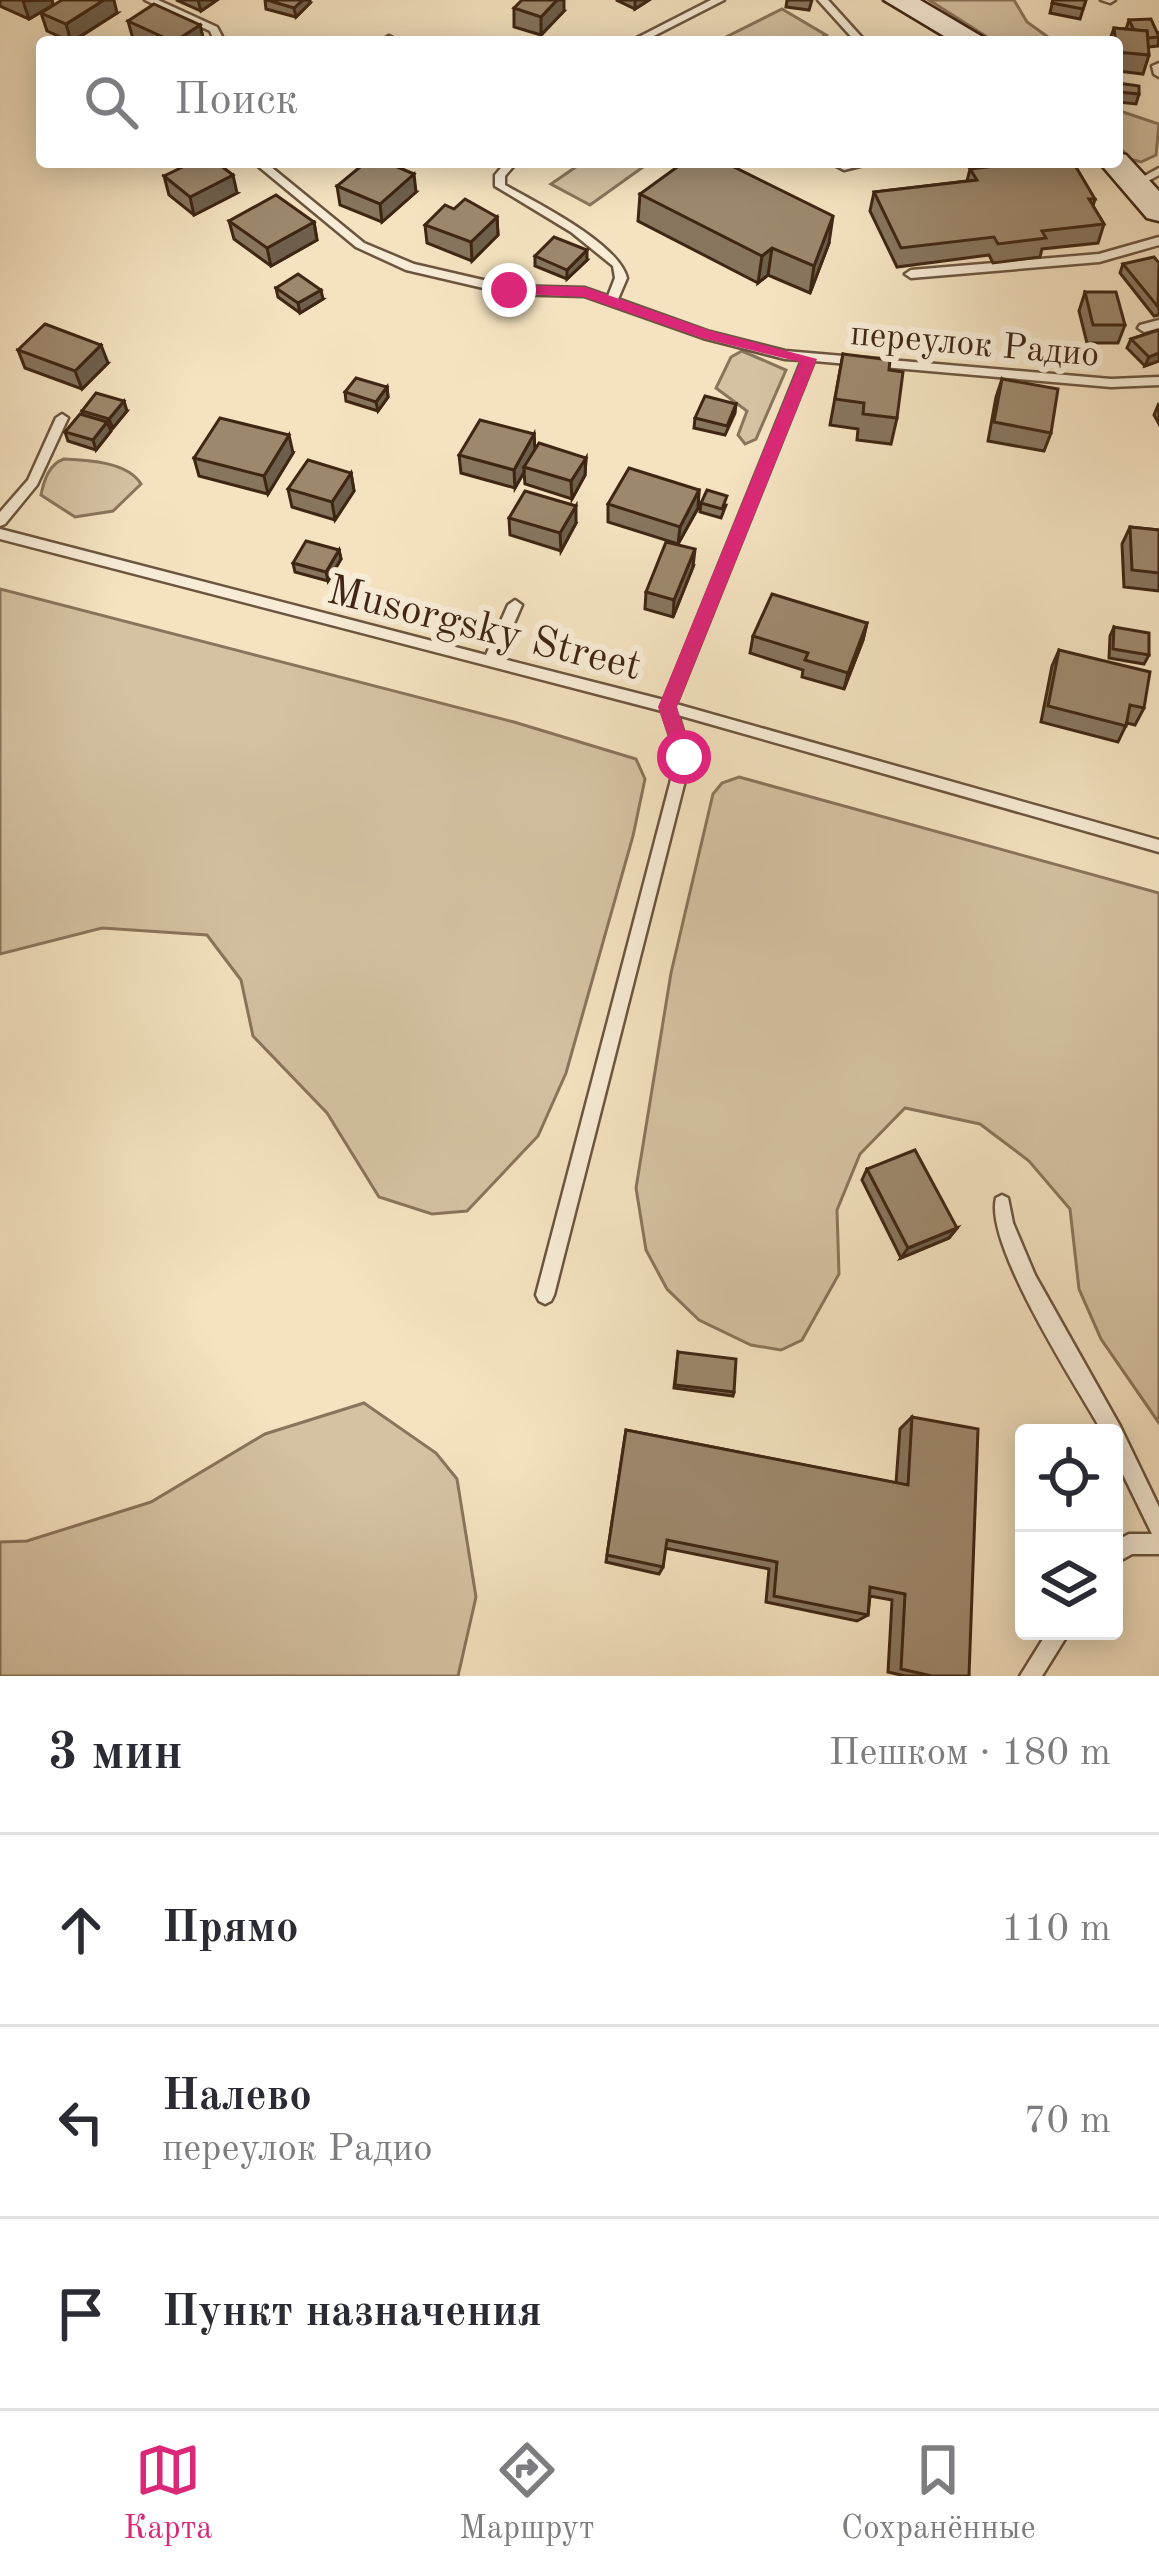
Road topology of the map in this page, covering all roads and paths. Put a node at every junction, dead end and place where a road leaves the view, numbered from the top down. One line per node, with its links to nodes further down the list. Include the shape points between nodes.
1 (150, 0): 5 (lane)
2 (718, 0): 6 (lane)
3 (823, 0): 7 (lane)
4 (898, 0): 8 (main road)
5 (217, 36)
6 (646, 36)
7 (856, 36)
8 (965, 36)
9 (265, 168): 15 (lane, переулок Радио, via 360,244 394,261 509,290)
10 (506, 168): 15 (lane, via 500,186 618,265)
11 (1136, 172): 12 (main road)
12 (1159, 211)
13 (1159, 241): 14 (lane, via 1100,259)
14 (911, 274)
15 (612, 299): 18 (lane, переулок Радио, via 707,335)
16 (1159, 324): 17 (lane)
17 (1144, 328)
18 (809, 359): 19 (lane, переулок Радио); 25 (lane)
19 (1159, 381)
20 (62, 418): 21 (lane, via 33,482)
21 (0, 521)
22 (0, 534): 24 (lane, Musorgsky Street)
23 (515, 605): 24 (lane)
24 (490, 662): 25 (lane, Musorgsky Street)
25 (668, 707): 26 (lane, Musorgsky Street); 28 (lane, via 684,757)
26 (1159, 844)
27 (1002, 1204): 29 (lane, via 1003,1230 1020,1266)
28 (544, 1295)
29 (1107, 1424)
30 (1123, 1454): 31 (lane)
31 (1159, 1528)
32 (1159, 1544): 33 (lane)
33 (1123, 1548)
34 (1054, 1640): 35 (lane)
35 (1030, 1676)

